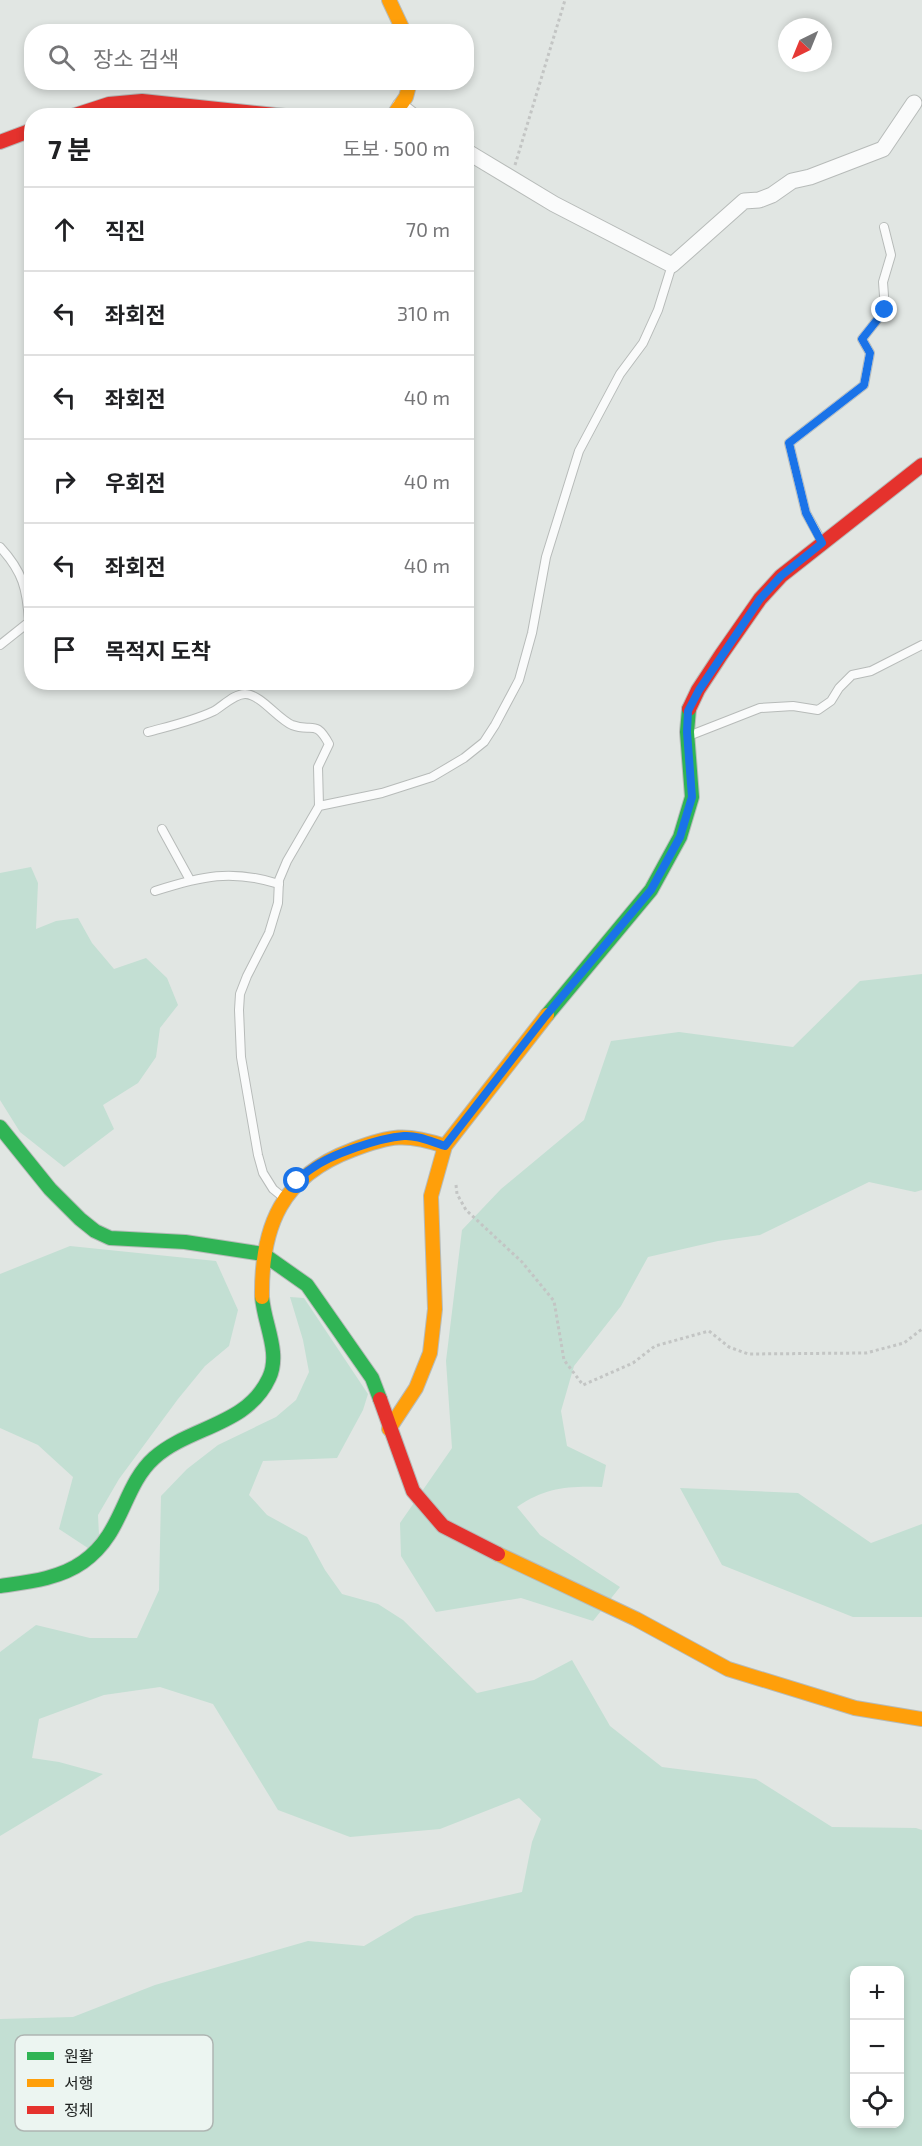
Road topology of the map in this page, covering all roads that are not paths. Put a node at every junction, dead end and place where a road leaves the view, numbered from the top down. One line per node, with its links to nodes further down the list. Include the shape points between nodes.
1 (389, 0): 2 (street)
2 (400, 24)
3 (408, 90): 7 (street)
4 (914, 103): 12 (street, via 883,149 792,181 759,200 744,201)
5 (97, 108): 6 (street, via 142,101)
6 (209, 108)
7 (398, 108)
8 (24, 133): 9 (street)
9 (0, 142)
10 (474, 156): 12 (street, via 554,204)
11 (884, 227): 14 (lane, via 891,255 883,282 885,310 862,339 870,353 864,385 789,443 806,513)
12 (672, 265): 22 (lane, via 643,343 620,374 579,451 546,557 519,680 484,742 432,777)
13 (922, 465): 14 (street)
14 (822, 543): 21 (street, via 781,576 734,636 688,711)
15 (0, 547): 16 (lane, via 13,560)
16 (24, 585)
17 (24, 626): 18 (lane)
18 (0, 645)
19 (922, 645): 21 (lane, via 871,671 852,675 831,701 818,710 793,706 760,708)
20 (148, 732): 22 (lane, via 215,711 247,693 292,725 323,733 329,744 318,767)
21 (687, 737): 28 (street, via 692,797 680,837 651,890 544,1018)
22 (320, 806): 25 (lane, via 287,861)
23 (162, 829): 24 (lane)
24 (190, 880): 25 (lane, via 238,875); 26 (lane)
25 (279, 884): 29 (lane, via 278,903 240,994 239,1010 241,1057 258,1155 263,1173)
26 (155, 891)
27 (0, 1127): 30 (street, via 48,1188 98,1234)
28 (445, 1146): 29 (street, via 404,1136 368,1144 310,1169); 31 (street, via 431,1196 434,1334 416,1389)
29 (284, 1198): 30 (street)
30 (262, 1254): 31 (street, via 307,1285 372,1378); 32 (street, via 262,1300 274,1364 262,1390 231,1419 178,1441 145,1466 113,1530 80,1565)
31 (389, 1429): 33 (street, via 413,1491 422,1504 443,1526 472,1542 636,1619 728,1669 855,1708)
32 (0, 1586)
33 (922, 1719)

